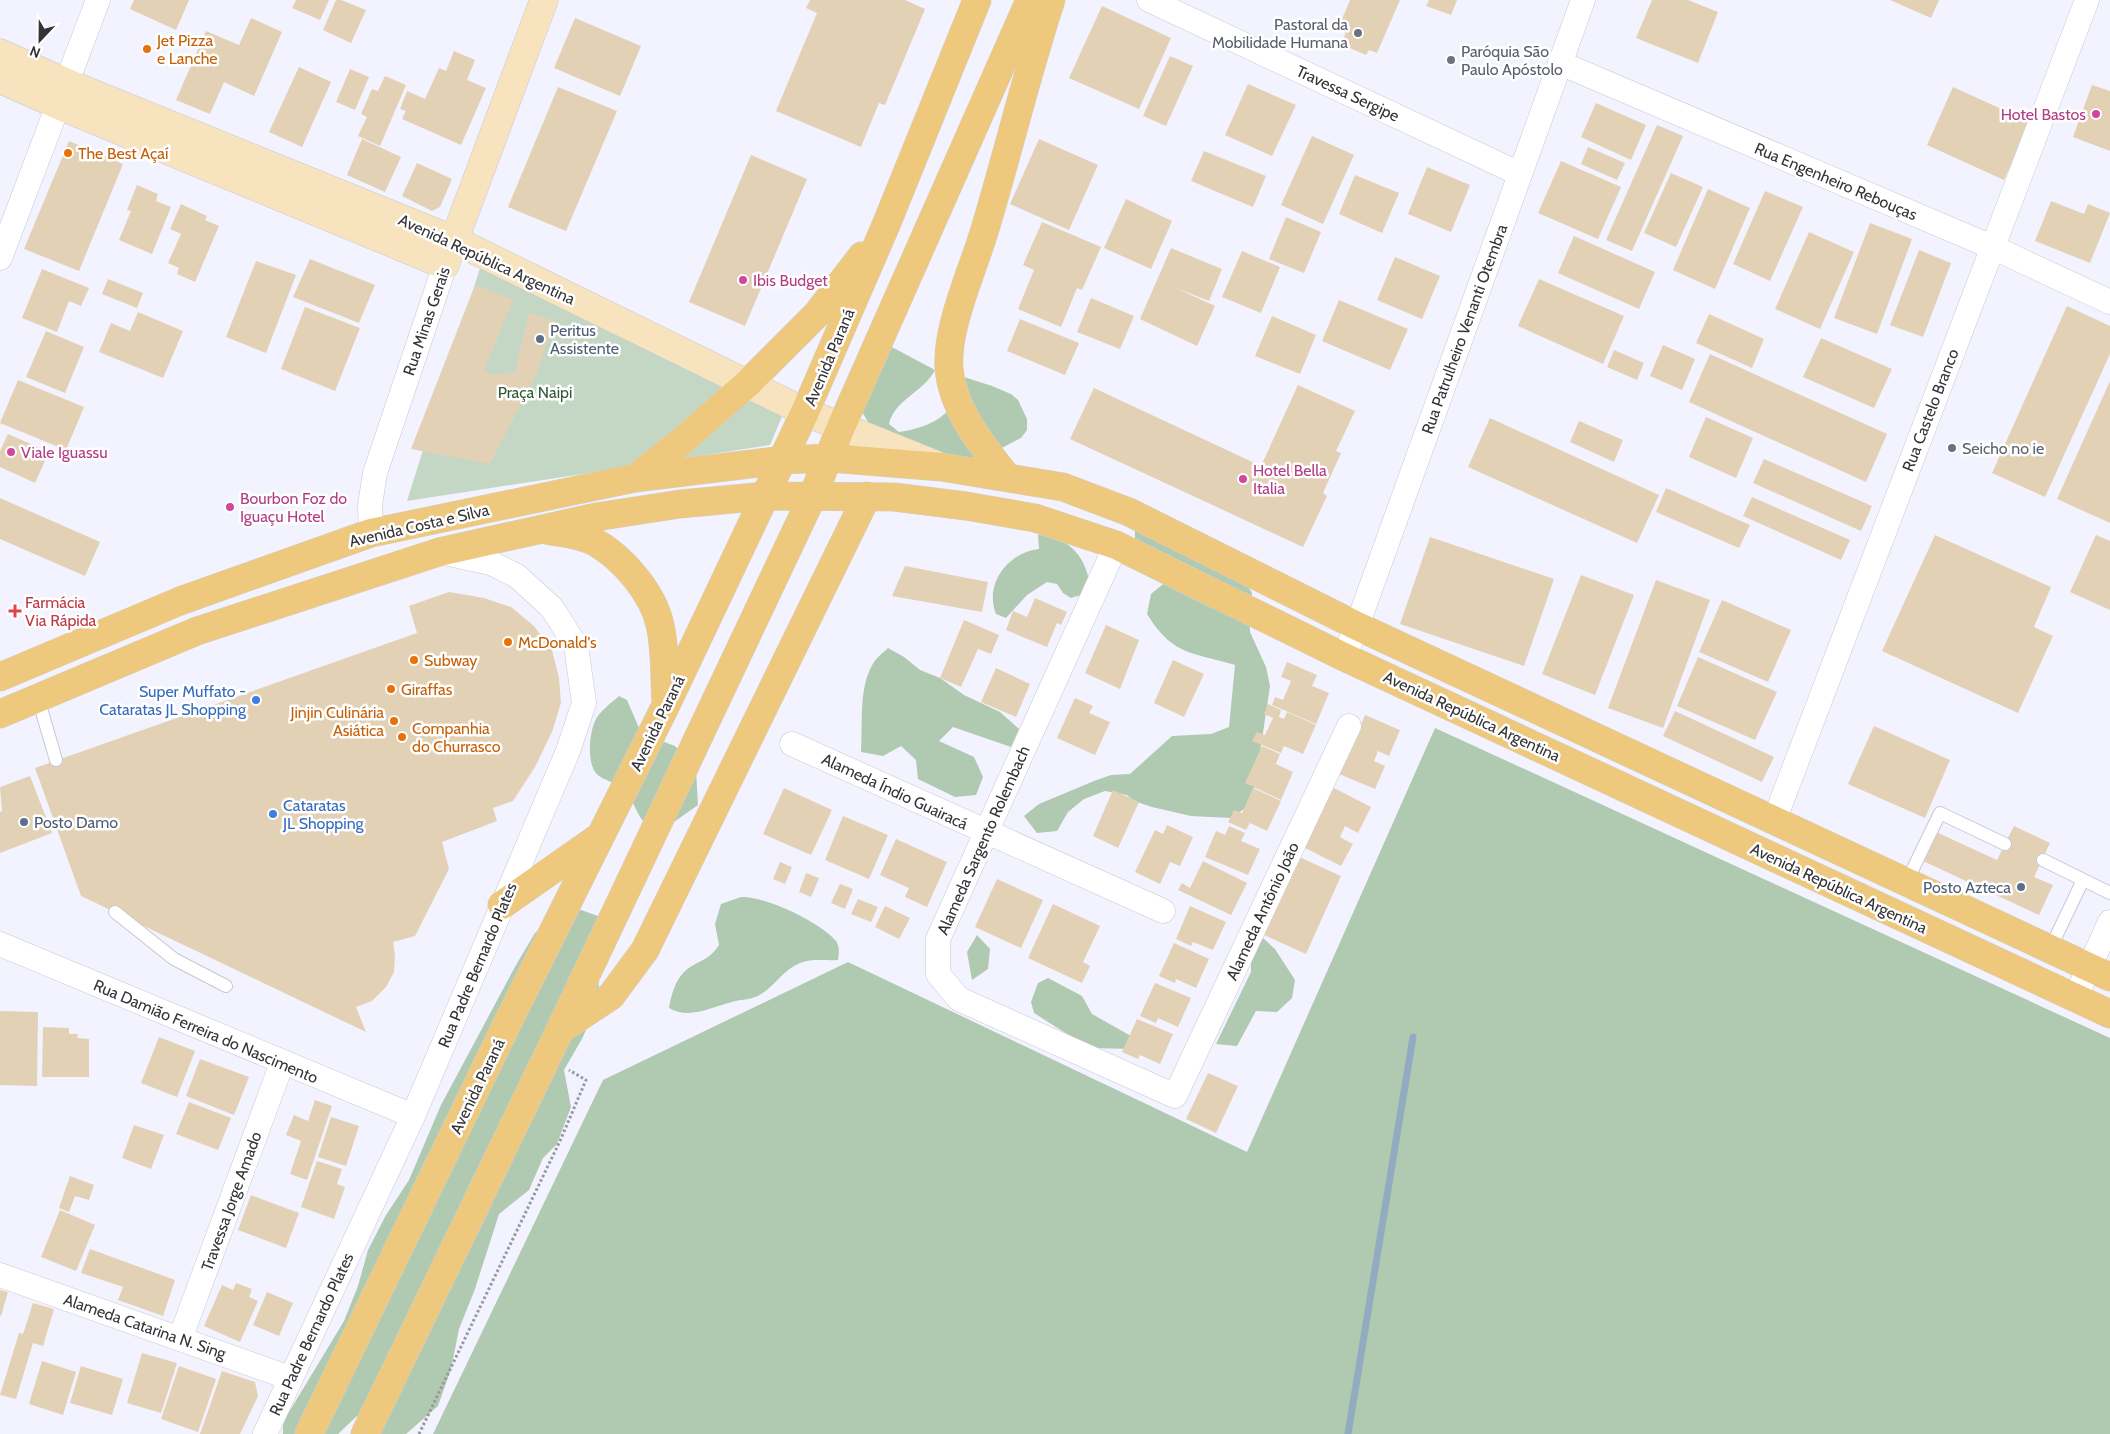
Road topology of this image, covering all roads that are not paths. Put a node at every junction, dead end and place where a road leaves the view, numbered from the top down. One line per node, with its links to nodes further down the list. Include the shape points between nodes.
1 (98, 0): 12 (street)
2 (544, 0): 15 (main road, Rua Minas Gerais)
3 (977, 0): 14 (main road, Avenida Paraná)
4 (1030, 0): 22 (main road)
5 (1051, 0): 26 (main road, via 985,231 950,339 949,369 958,402 974,434)
6 (1149, 0): 13 (street, Travessa Sergipe)
7 (1583, 0): 10 (street, Rua Patrulheiro Venanti Otembra)
8 (2087, 0): 16 (street, Rua Castelo Branco)
9 (0, 53): 12 (main road, Avenida República Argentina)
10 (1560, 63): 13 (street, Rua Patrulheiro Venanti Otembra); 16 (street, Rua Engenheiro Rebouças)
11 (0, 79): 12 (main road, Avenida República Argentina)
12 (62, 94): 15 (main road, Avenida República Argentina); 17 (street); 18 (main road, Avenida República Argentina)
13 (1520, 174): 35 (street, Rua Patrulheiro Venanti Otembra)
14 (886, 224): 20 (main road, via 817,314); 21 (main road, Avenida Paraná)
15 (454, 240): 18 (main road, Rua Minas Gerais); 20 (main road, Avenida República Argentina)
16 (1992, 247): 19 (street, Rua Engenheiro Rebouças); 44 (street, Rua Castelo Branco)
17 (0, 258)
18 (445, 266): 32 (street, Rua Minas Gerais, via 375,473 370,505)
19 (2110, 302)
20 (747, 384): 21 (main road, Avenida República Argentina); 27 (main road)
21 (805, 412): 22 (main road, Avenida República Argentina); 24 (main road, Avenida Paraná)
22 (841, 426): 23 (main road); 25 (main road, Avenida República Argentina)
23 (828, 458): 24 (main road, Avenida Costa e Silva); 25 (main road, Avenida República Argentina); 29 (main road)
24 (783, 460): 27 (main road, Avenida Costa e Silva); 28 (main road, Avenida Paraná)
25 (941, 467): 26 (main road, Avenida República Argentina)
26 (1006, 476): 35 (main road, Avenida República Argentina, via 1064,487 1129,512)
27 (635, 478): 32 (main road, Avenida Costa e Silva)
28 (766, 496): 29 (main road, Avenida Costa e Silva); 31 (main road, Avenida Costa e Silva, via 680,504); 39 (main road, Avenida Paraná)
29 (813, 496): 30 (main road, Avenida República Argentina); 62 (main road)
30 (867, 496): 33 (main road, Avenida República Argentina, via 966,506 1035,518); 62 (main road, via 645,950 611,996)
31 (541, 529): 34 (main road, Avenida Costa e Silva); 39 (main road, via 594,542 615,556 641,583 660,624)
32 (371, 533): 37 (main road, Avenida Costa e Silva, via 180,601)
33 (1116, 545): 36 (main road, Avenida República Argentina); 45 (street, Alameda Sargento Rolembach)
34 (439, 552): 38 (main road, Avenida Costa e Silva, via 197,631); 52 (street, Rua Padre Bernardo Plates, via 491,563 517,576 552,608 576,646 584,703 568,751)
35 (1357, 626): 36 (street, Rua Patrulheiro Venanti Otembra); 44 (main road, Avenida República Argentina)
36 (1344, 657): 60 (main road, Avenida República Argentina)
37 (0, 677)
38 (38, 698): 40 (main road, Avenida Costa e Silva); 43 (lane)
39 (666, 705): 46 (main road, Avenida Paraná)
40 (0, 714)
41 (1349, 726): 64 (street, Alameda Antônio João)
42 (792, 744): 45 (street, Alameda Índio Guairacá)
43 (56, 760)
44 (1774, 821): 50 (main road, Avenida República Argentina)
45 (985, 833): 53 (street, Alameda Índio Guairacá); 64 (street, Alameda Sargento Rolembach, via 938,939 938,974 959,999)
46 (603, 835): 52 (main road); 70 (main road, Avenida Paraná, via 506,1026)
47 (2005, 844): 50 (lane, via 1940,813)
48 (2043, 860): 49 (lane)
49 (2083, 880): 51 (lane); 57 (lane)
50 (1907, 881): 57 (main road, Avenida República Argentina)
51 (2110, 893)
52 (502, 906): 65 (street, Rua Padre Bernardo Plates)
53 (1162, 911)
54 (115, 912): 59 (lane, via 174,959)
55 (2110, 922): 58 (street)
56 (0, 944): 63 (street, Rua Damião Ferreira do Nascimento)
57 (2050, 949): 58 (main road, Avenida República Argentina)
58 (2100, 972): 60 (street)
59 (226, 986)
60 (2075, 998): 61 (main road, Avenida República Argentina)
61 (2110, 1014)
62 (560, 1030): 71 (main road)
63 (282, 1063): 65 (street, Rua Damião Ferreira do Nascimento); 67 (street, Travessa Jorge Amado)
64 (1175, 1096)
65 (413, 1116): 68 (street, Rua Padre Bernardo Plates)
66 (0, 1275): 67 (street, Alameda Catarina N. Sing)
67 (180, 1339): 68 (street, Alameda Catarina N. Sing)
68 (290, 1378): 69 (street, Rua Padre Bernardo Plates)
69 (265, 1434)
70 (309, 1434)
71 (365, 1434)

